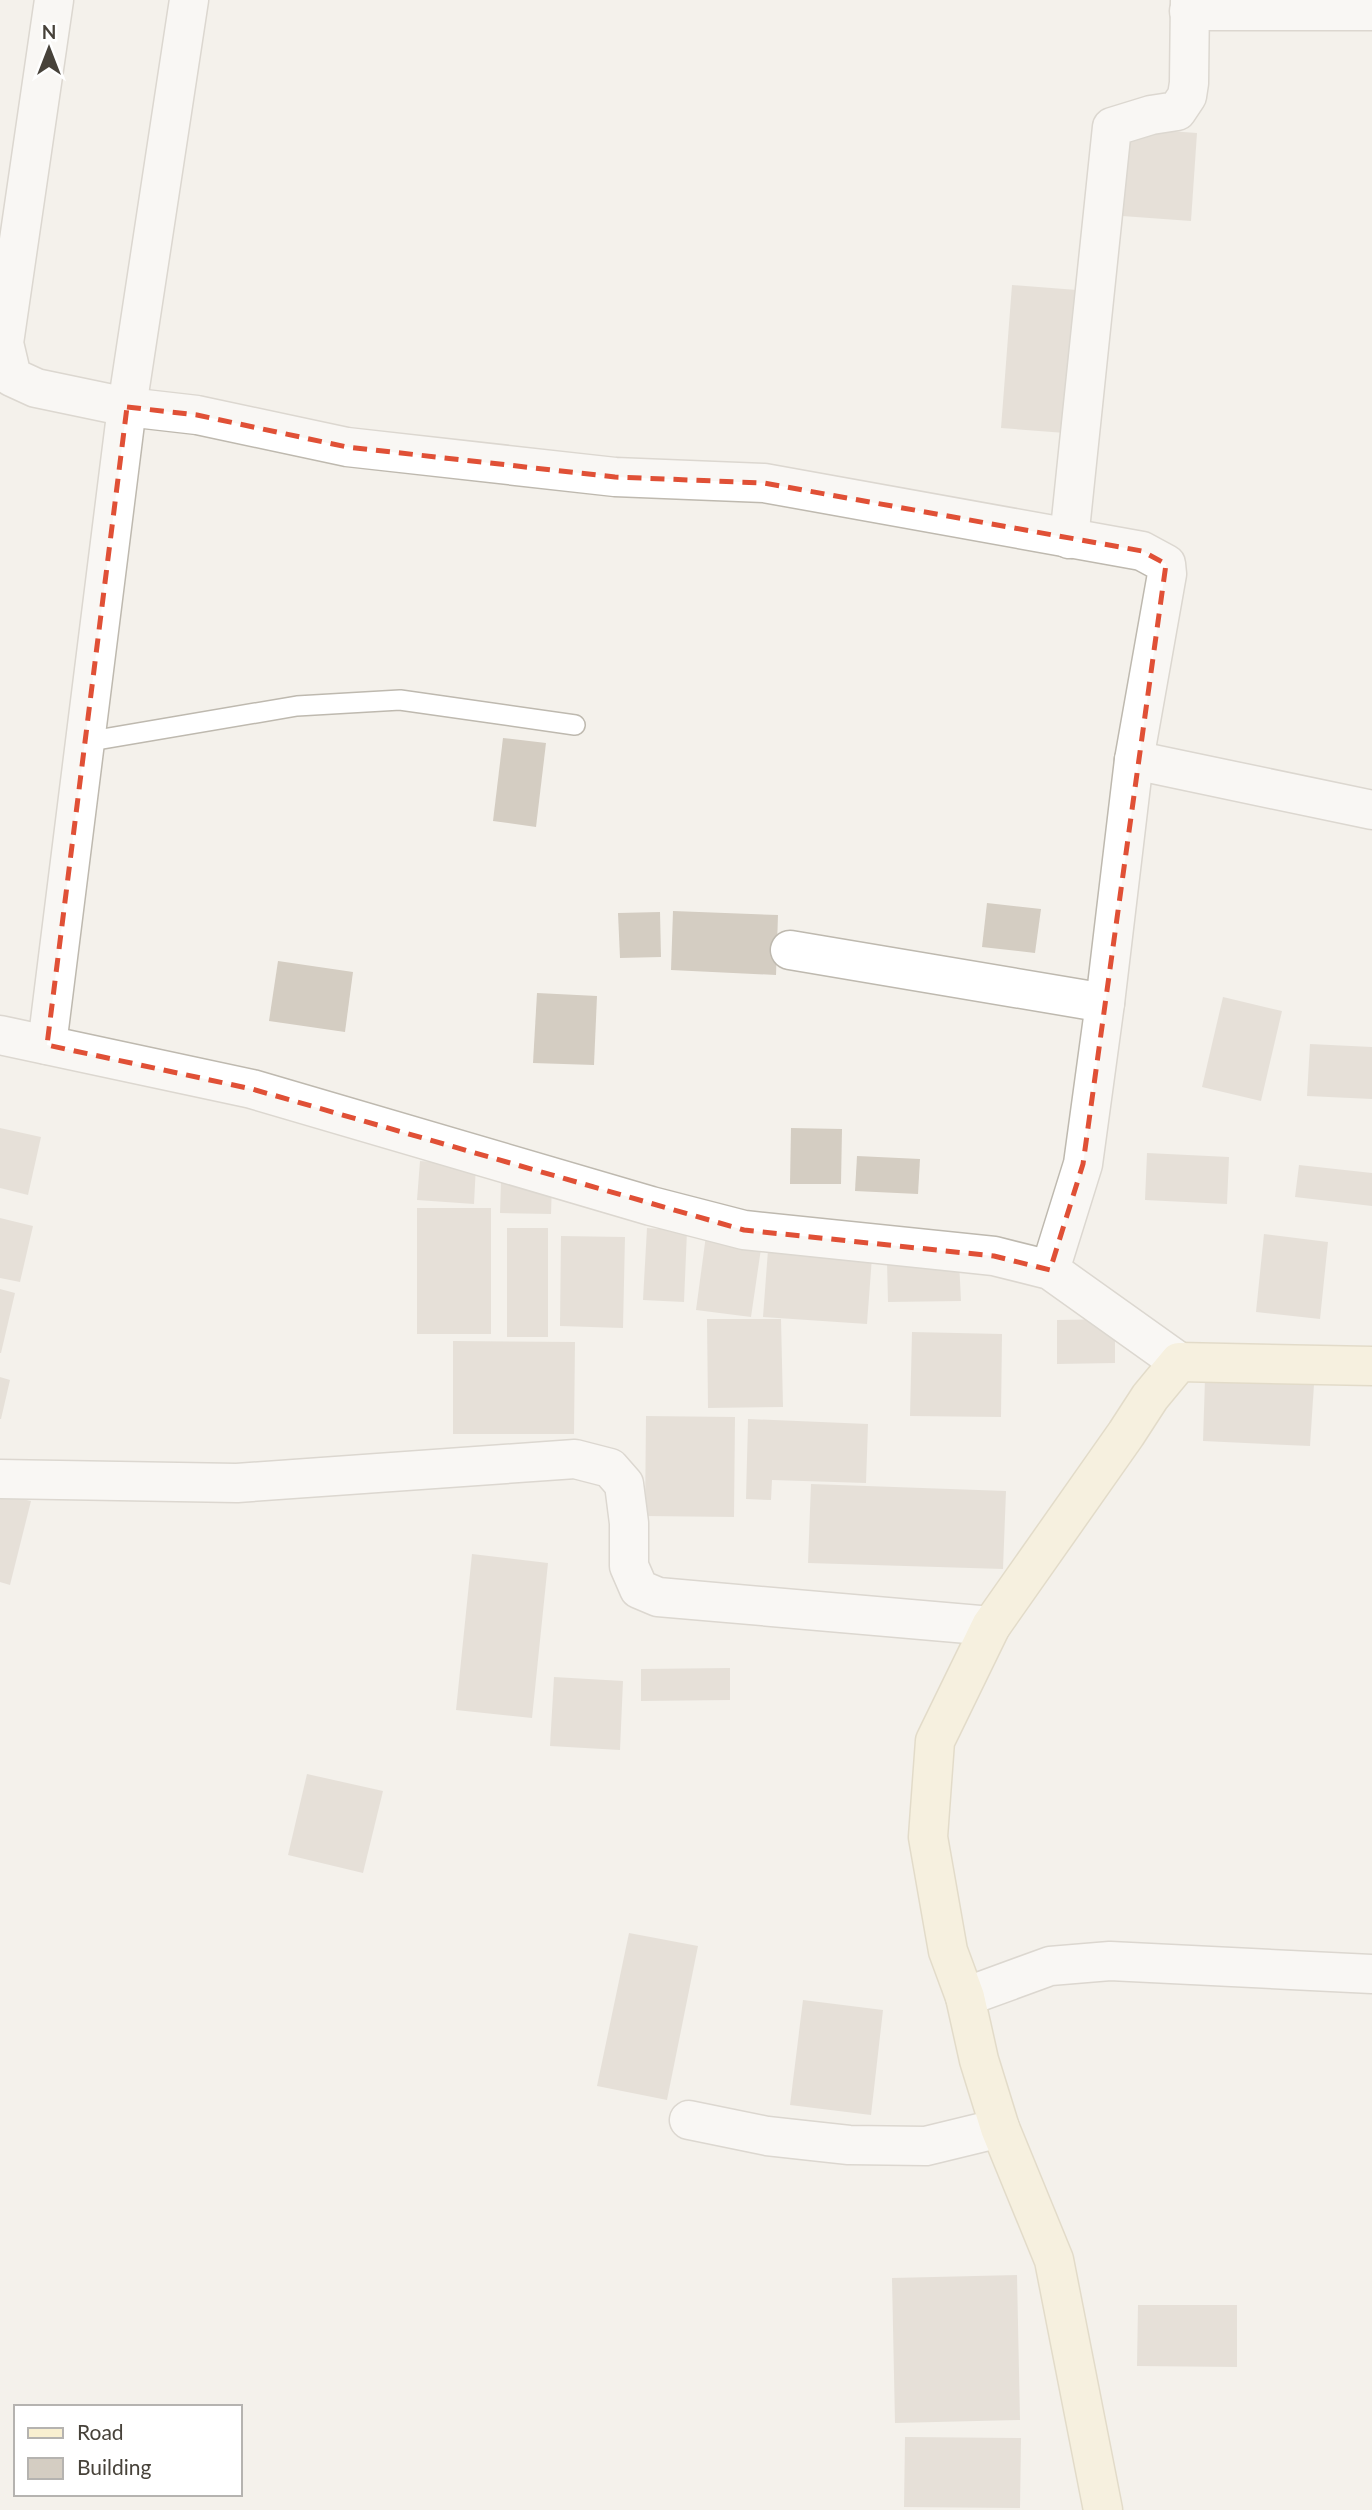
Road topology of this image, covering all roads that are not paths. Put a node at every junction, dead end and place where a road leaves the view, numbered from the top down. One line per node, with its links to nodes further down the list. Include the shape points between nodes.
1 (54, 0): 5 (street, via 5,343 12,377 36,388)
2 (189, 0): 5 (street)
3 (1189, 6): 4 (street); 6 (street, via 1187,96 1177,111 1112,127)
4 (1372, 11)
5 (127, 407): 6 (street, via 197,415 347,447 615,477 764,482); 8 (street)
6 (1069, 539): 9 (street, via 1142,551 1166,564)
7 (575, 725): 8 (lane, via 400,700 297,706)
8 (85, 742): 14 (street)
9 (1134, 760): 10 (street); 12 (street)
10 (1372, 810)
11 (790, 950): 12 (street)
12 (1105, 1003): 15 (street, via 1083,1164)
13 (0, 1035): 14 (street)
14 (47, 1045): 15 (street, via 252,1089 744,1230 994,1256)
15 (1050, 1270): 16 (street)
16 (1179, 1363): 17 (street); 19 (street, via 1150,1397)
17 (1372, 1366)
18 (0, 1479): 19 (street, via 237,1483 575,1459 610,1468 624,1484 629,1566 639,1589 658,1597)
19 (991, 1626): 21 (street, via 935,1741 928,1837 948,1951)
20 (1372, 1974): 21 (street, via 1110,1961 1050,1966)
21 (965, 1997): 23 (street)
22 (689, 2120): 23 (street, via 767,2136 849,2145 926,2146)
23 (1000, 2128): 24 (street, via 1054,2260)
24 (1103, 2510)

